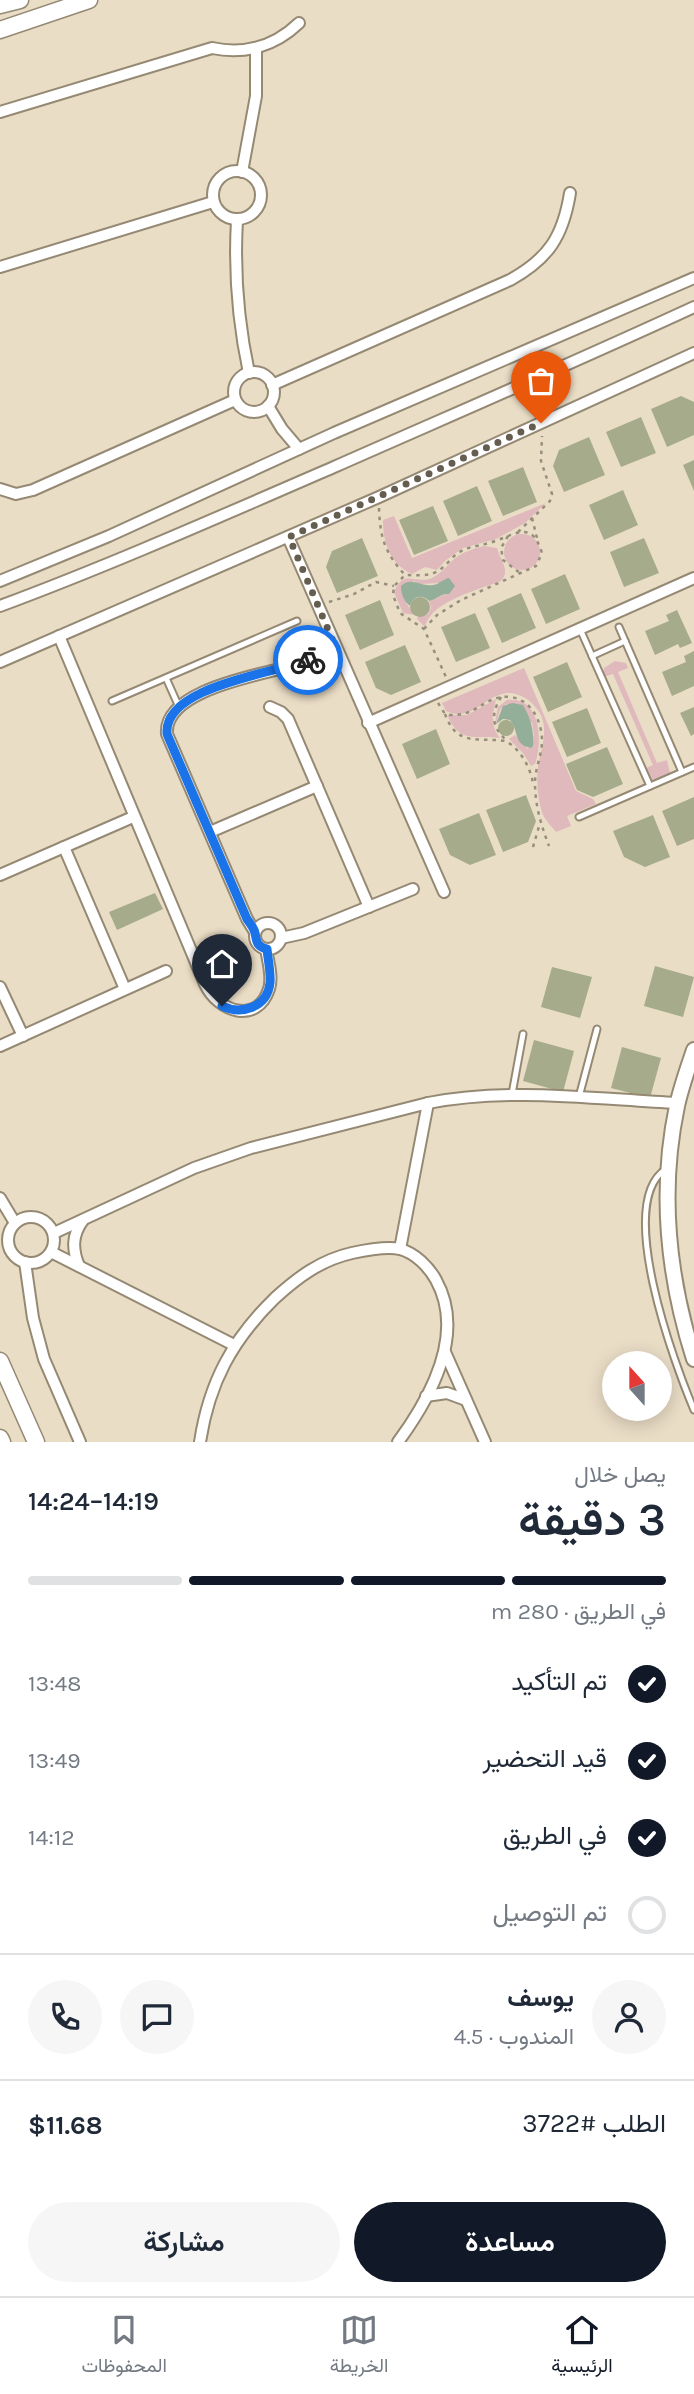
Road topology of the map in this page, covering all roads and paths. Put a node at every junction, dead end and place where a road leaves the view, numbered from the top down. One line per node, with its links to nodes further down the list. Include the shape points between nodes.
1 (20, 0): 3 (main road)
2 (89, 0): 5 (main road)
3 (0, 5)
4 (299, 23): 6 (street, via 284,36)
5 (0, 30)
6 (256, 48): 7 (street, via 212,48); 8 (street, via 256,96)
7 (0, 112)
8 (242, 172): 10 (street, via 219,178); 11 (street, via 257,181 261,198 253,214)
9 (570, 193): 17 (street, via 556,240 532,267 510,281)
10 (213, 202): 11 (street, via 220,213); 12 (street)
11 (237, 220): 16 (street, via 236,292)
12 (0, 267)
13 (694, 278): 21 (street)
14 (694, 307): 33 (street, via 251,504)
15 (694, 353): 20 (street)
16 (249, 373): 17 (street, via 265,376); 18 (street, via 236,383)
17 (272, 385): 19 (street)
18 (235, 400): 19 (street, via 253,412); 22 (street, via 33,491 16,494)
19 (268, 406): 21 (street)
20 (541, 423): 23 (street); 24 (path, via 541,461 552,494)
21 (299, 449): 31 (street)
22 (0, 489)
23 (380, 497): 26 (street); 29 (path, via 383,544)
24 (532, 518): 25 (path); 27 (path)
25 (516, 532): 27 (path, via 527,532); 28 (path, via 503,543 501,554 506,565); 29 (path, via 459,553 438,571)
26 (289, 537): 34 (street); 39 (street)
27 (537, 540): 28 (path, via 540,561)
28 (520, 573): 37 (path, via 461,600)
29 (405, 575): 32 (path)
30 (694, 578): 38 (street)
31 (0, 581)
32 (394, 586): 34 (path, via 376,582); 37 (path, via 400,612)
33 (0, 606)
34 (318, 608): 41 (street)
35 (297, 621): 44 (lane)
36 (619, 627): 40 (lane)
37 (424, 629): 45 (path)
38 (580, 629): 42 (lane); 45 (street)
39 (59, 636): 43 (street); 59 (street)
40 (625, 641): 42 (lane); 55 (lane)
41 (335, 646): 50 (street, via 304,662 236,679); 52 (street)
42 (592, 656): 57 (lane)
43 (0, 662)
44 (166, 678): 48 (lane); 50 (lane)
45 (450, 687): 46 (street)
46 (433, 694): 51 (path); 52 (street)
47 (501, 697): 51 (path, via 468,713); 53 (path, via 494,722); 58 (path, via 522,700 536,716 542,743)
48 (112, 701)
49 (270, 707): 56 (street, via 288,719)
50 (179, 708): 62 (street, via 169,719 167,734)
51 (445, 713): 53 (path, via 461,737)
52 (368, 723): 68 (street)
53 (506, 741): 58 (path, via 526,764)
54 (694, 767): 55 (lane)
55 (682, 772): 57 (lane)
56 (317, 786): 62 (street); 69 (street)
57 (650, 786): 60 (lane)
58 (536, 795): 61 (path)
59 (133, 817): 64 (street); 72 (street, via 214,1000 240,1011 264,998 270,981)
60 (579, 817)
61 (540, 823): 63 (path); 65 (path)
62 (210, 832): 70 (street)
63 (549, 846)
64 (64, 847): 66 (street); 75 (street)
65 (533, 847)
66 (0, 875)
67 (413, 889): 69 (street)
68 (443, 892)
69 (369, 907): 71 (street)
70 (256, 932): 71 (street, via 271,923 278,927); 72 (street, via 257,943)
71 (281, 938): 72 (street)
72 (267, 949)
73 (166, 971): 75 (street)
74 (0, 987): 78 (street)
75 (125, 989): 78 (street)
76 (597, 1029): 82 (lane)
77 (523, 1034): 81 (lane)
78 (23, 1036): 79 (street)
79 (0, 1046)
80 (694, 1050): 84 (street)
81 (512, 1094): 82 (street); 83 (street)
82 (578, 1098): 84 (street)
83 (428, 1103): 87 (street, via 251,1148); 90 (street)
84 (677, 1103): 85 (street)
85 (668, 1167): 96 (street, via 668,1239); 100 (lane, via 655,1178 648,1193 648,1244 660,1315)
86 (0, 1198): 88 (street)
87 (85, 1217): 89 (street); 93 (street, via 73,1241)
88 (15, 1223): 89 (street, via 33,1216); 92 (street, via 7,1241 16,1258)
89 (54, 1233): 91 (street)
90 (400, 1249): 94 (street, via 368,1249 307,1271 253,1319); 95 (street, via 418,1258 441,1289 446,1312)
91 (51, 1252): 92 (street, via 35,1263); 93 (street)
92 (25, 1262): 102 (street, via 44,1359)
93 (79, 1266): 94 (street)
94 (234, 1345): 103 (street, via 213,1386)
95 (445, 1352): 98 (street); 99 (street)
96 (694, 1359)
97 (0, 1361): 101 (main road)
98 (426, 1396): 99 (street, via 447,1393); 104 (street)
99 (466, 1400): 105 (street)
100 (694, 1410)
101 (36, 1442)
102 (80, 1442)
103 (200, 1442)
104 (398, 1442)
105 (485, 1442)

